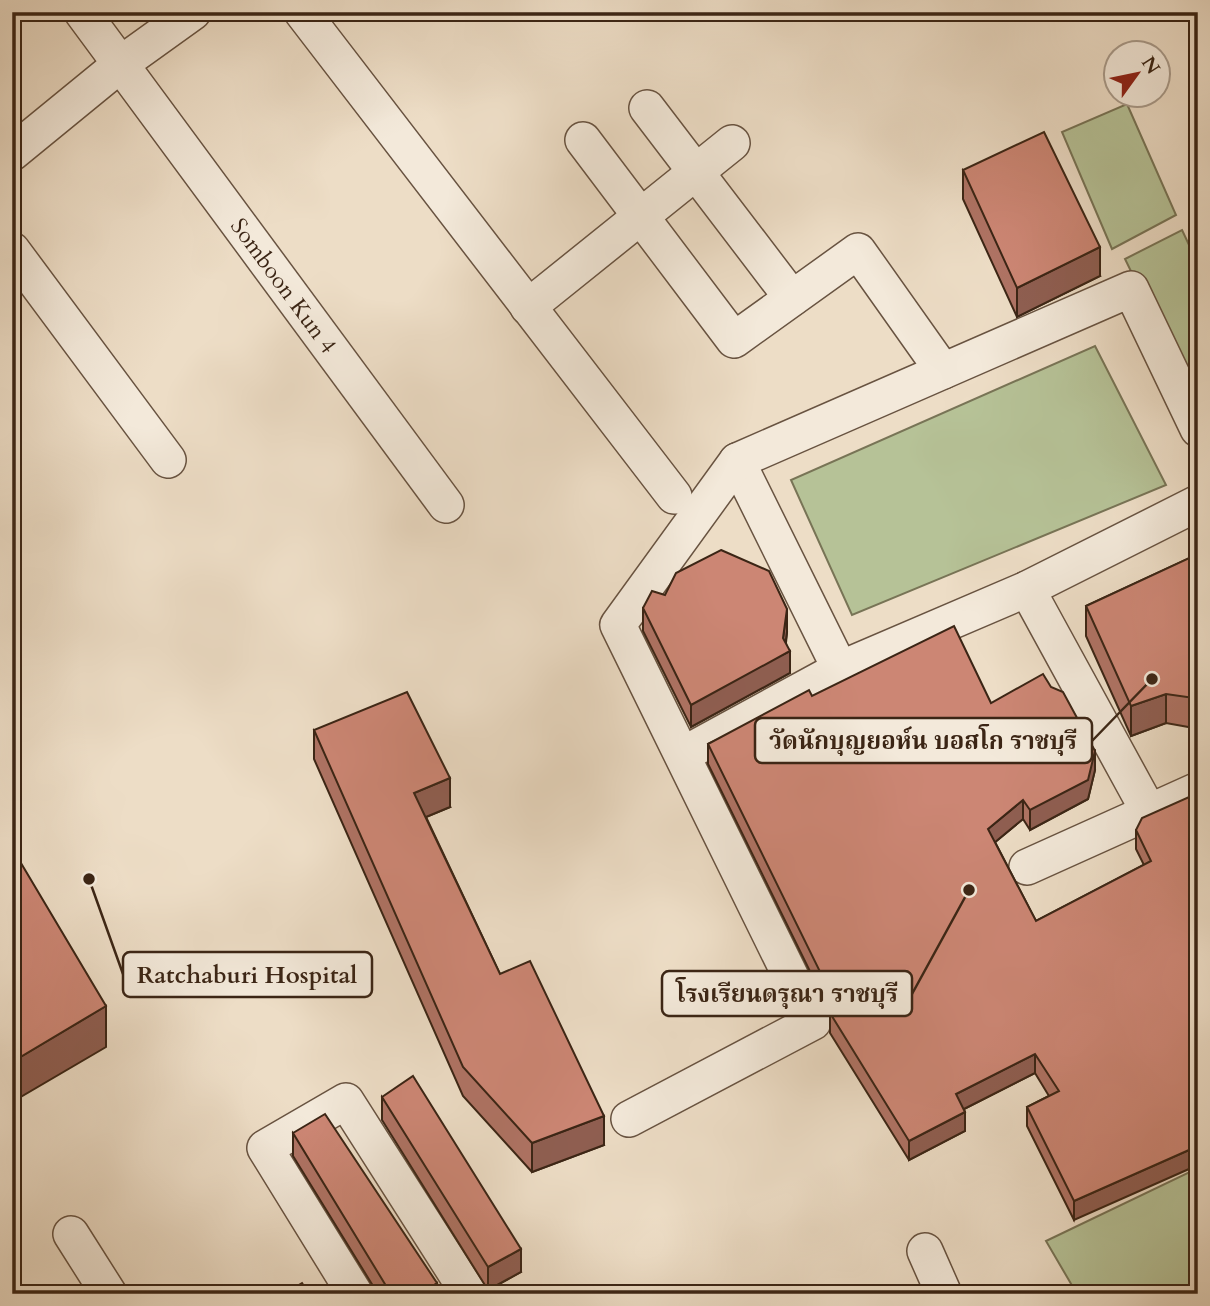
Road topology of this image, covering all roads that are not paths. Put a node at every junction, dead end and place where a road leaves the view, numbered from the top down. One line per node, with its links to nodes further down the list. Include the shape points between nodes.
1 (82, 12): 4 (street, Somboon Kun 4)
2 (193, 12): 4 (street)
3 (302, 12): 13 (street)
4 (122, 63): 8 (street); 20 (street, Somboon Kun 4)
5 (647, 108): 9 (street)
6 (583, 140): 10 (street)
7 (732, 143): 9 (street)
8 (12, 153)
9 (695, 171): 10 (street); 12 (street)
10 (640, 216): 12 (street, via 734,340); 13 (street)
11 (12, 250): 16 (street)
12 (793, 298): 14 (street, via 858,251)
13 (528, 307): 18 (street)
14 (943, 371): 15 (street, via 1131,289); 17 (street)
15 (1198, 429)
16 (168, 460)
17 (737, 461): 22 (street); 23 (street, via 618,625)
18 (674, 496)
19 (1198, 503): 21 (street)
20 (446, 505)
21 (1027, 589): 22 (street); 25 (street)
22 (840, 669): 23 (street)
23 (684, 754): 27 (street, via 813,1022)
24 (1198, 790): 25 (street)
25 (1149, 812): 26 (street)
26 (1027, 867)
27 (629, 1119)
28 (71, 1234): 30 (street)
29 (925, 1251): 33 (street)
30 (109, 1294)
31 (355, 1294): 32 (street, via 265,1148 346,1101)
32 (469, 1294)
33 (944, 1294)

